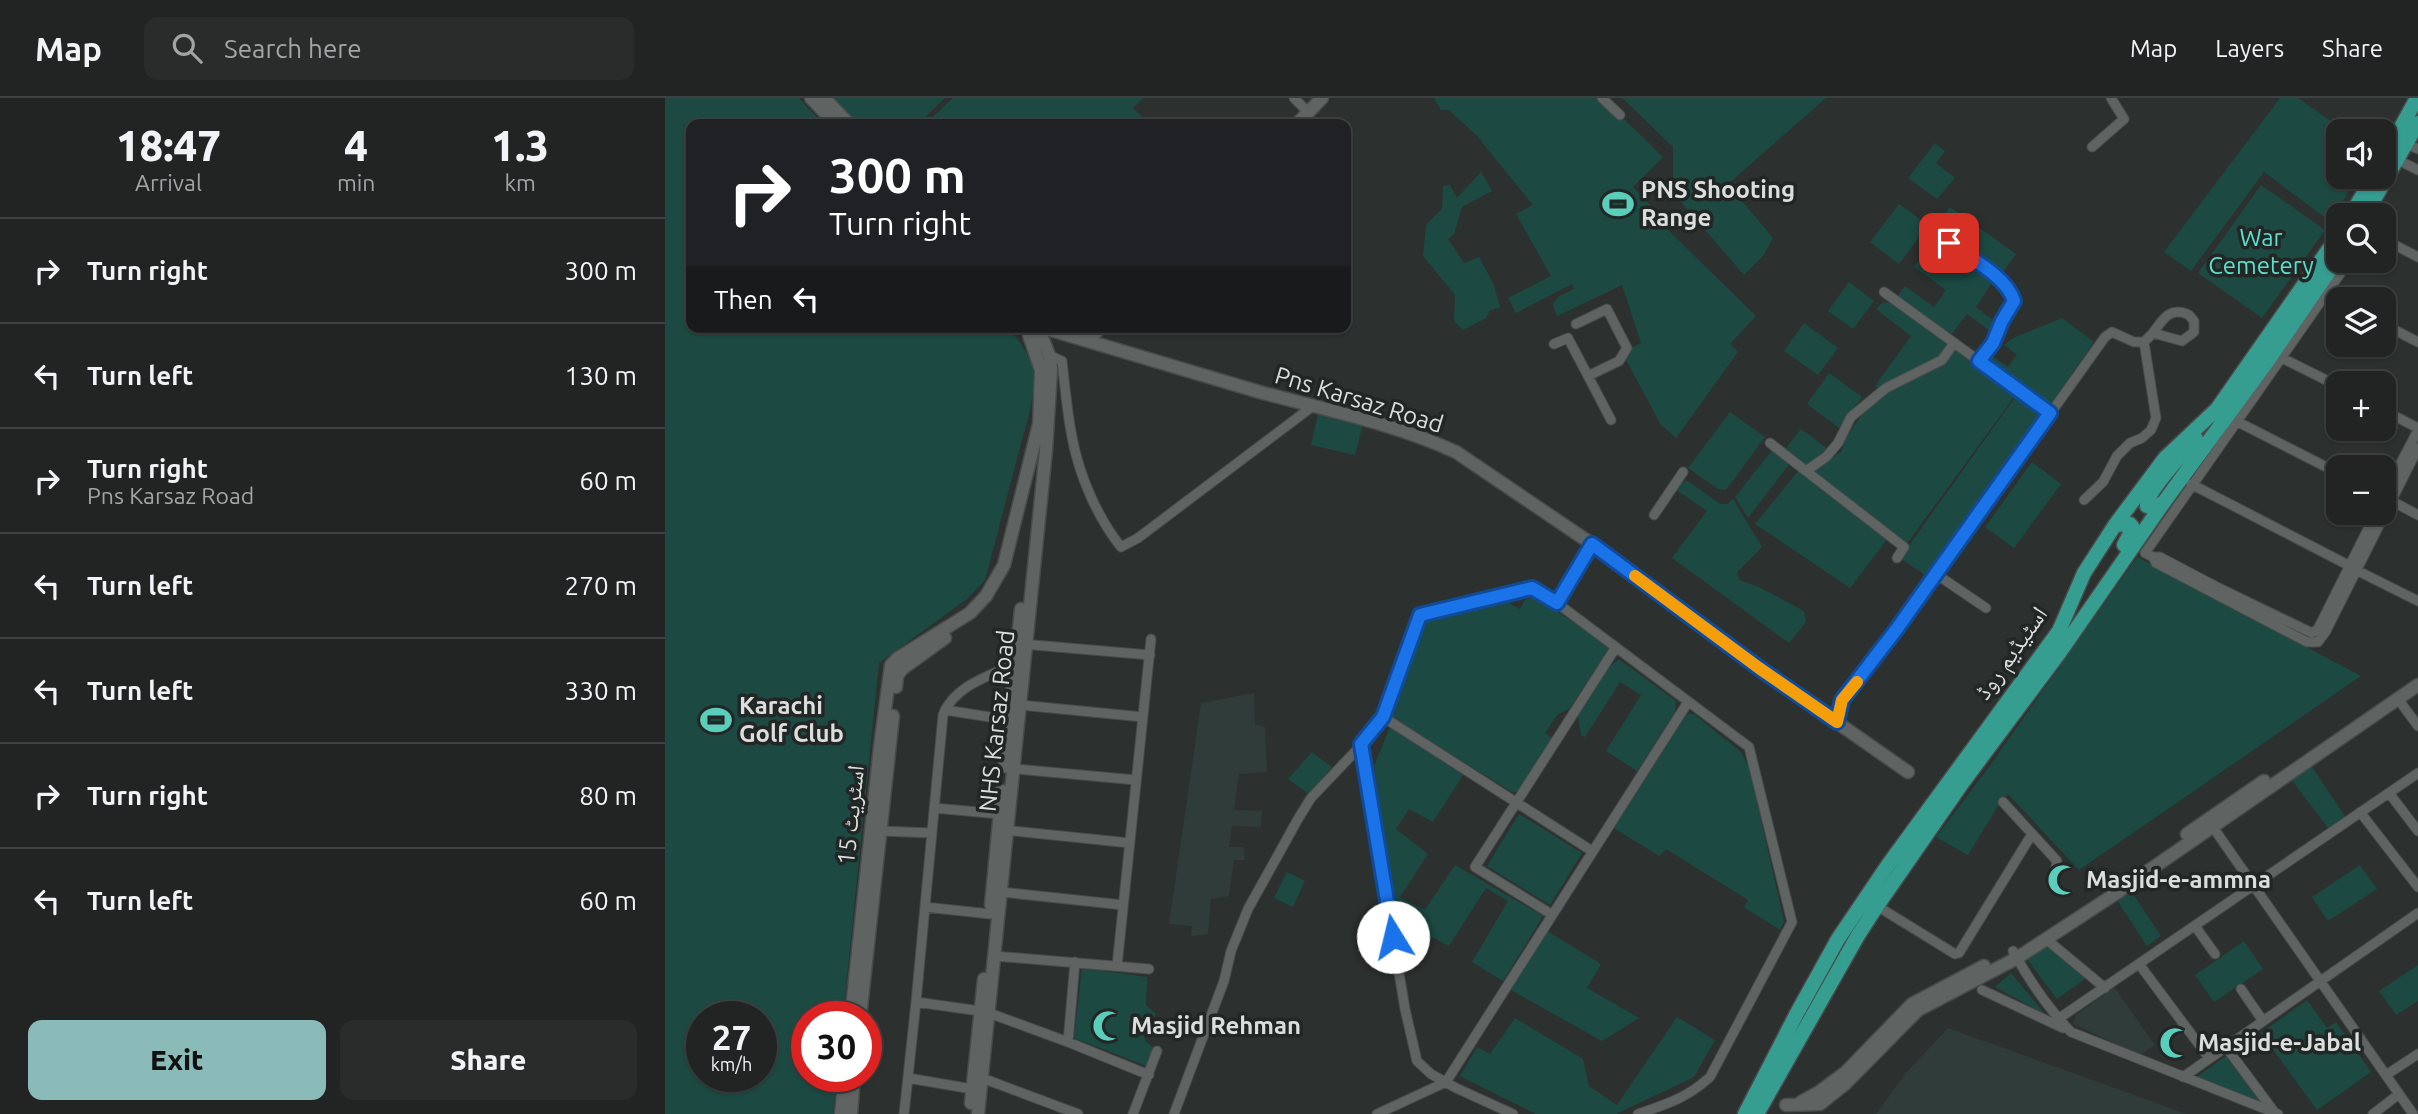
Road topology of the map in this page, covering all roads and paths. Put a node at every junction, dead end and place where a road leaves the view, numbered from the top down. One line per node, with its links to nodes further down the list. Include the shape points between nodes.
1 (811, 98): 10 (street)
2 (824, 98): 11 (street)
3 (1294, 98): 8 (street)
4 (1322, 98): 8 (street)
5 (1602, 98): 9 (street)
6 (2111, 98): 14 (street, via 2124,119)
7 (2417, 98): 16 (main road)
8 (1308, 112): 12 (street)
9 (1620, 115)
10 (831, 119)
11 (844, 119)
12 (1302, 119)
13 (2418, 123): 15 (main road)
14 (2092, 147)
15 (2413, 147): 17 (main road)
16 (2396, 148)
17 (2396, 157)
18 (2396, 162): 19 (street)
19 (2418, 170)
20 (1929, 229): 42 (street, via 2011,292 2014,301)
21 (2396, 246): 23 (street)
22 (2326, 253): 46 (main road, اسٹیڈیم روڈ)
23 (2418, 257)
24 (2328, 273): 62 (main road, اسٹیڈیم روڈ)
25 (2340, 273): 27 (street)
26 (1884, 292): 38 (street)
27 (2325, 294): 41 (street)
28 (1576, 324): 43 (street, via 1607,309 1627,348 1619,361)
29 (2396, 331): 37 (street)
30 (1037, 333): 51 (street, NHS Karsaz Road)
31 (1038, 333): 40 (street, NHS Karsaz Road)
32 (1051, 333): 35 (street, Pns Karsaz Road)
33 (1095, 333): 35 (street)
34 (2153, 333): 34 (street, via 2182,341 2194,332 2194,321 2173,311); 36 (street)
35 (1088, 341): 45 (street, Pns Karsaz Road)
36 (2144, 342): 47 (street, via 2112,332 2105,337); 61 (street, via 2156,418 2143,438 2117,456 2103,482)
37 (2418, 342)
38 (1954, 343): 42 (street); 56 (street, via 1942,360 1886,388 1851,417 1838,443)
39 (1554, 344): 43 (street, via 1568,338)
40 (1049, 355): 45 (street, via 1062,361 1072,440 1088,490 1121,547); 63 (street, NHS Karsaz Road, via 1050,386)
41 (2282, 358): 44 (street); 50 (street)
42 (1979, 361): 47 (street)
43 (1588, 376): 49 (street)
44 (2326, 380)
45 (1313, 406): 70 (street, Pns Karsaz Road, via 1387,426 1456,452)
46 (2217, 409): 62 (main road, via 2153,490 2147,506 2154,508); 67 (main road, اسٹیڈیم روڈ, via 2165,458)
47 (2050, 413): 75 (street)
48 (2396, 417): 52 (street)
49 (1611, 420)
50 (2236, 421): 55 (street); 60 (street)
51 (1039, 424): 63 (street, NHS Karsaz Road); 73 (street, اسٹریٹ 15)
52 (2418, 429): 58 (street)
53 (1770, 443): 56 (street)
54 (2418, 449): 59 (street)
55 (2326, 467)
56 (1806, 471): 72 (street, via 1904,547)
57 (1683, 472): 65 (street)
58 (2396, 476)
59 (2396, 483)
60 (2191, 484): 71 (street); 74 (street)
61 (2084, 500)
62 (2164, 502): 71 (main road, اسٹیڈیم روڈ)
63 (1036, 503): 81 (street, NHS Karsaz Road)
64 (2396, 503): 66 (street)
65 (1654, 515)
66 (2418, 515)
67 (2115, 525): 76 (main road, via 2130,524 2133,531 2109,565); 173 (main road, اسٹیڈیم روڈ, via 2084,573 2059,631 1838,939)
68 (2371, 525): 74 (street)
69 (2373, 525): 74 (street)
70 (1592, 544): 78 (street); 93 (street, Pns Karsaz Road)
71 (2143, 552): 74 (street, via 2312,633); 76 (main road, اسٹیڈیم روڈ)
72 (1897, 558)
73 (1004, 565): 108 (street, via 989,605 898,673); 138 (street, اسٹریٹ 15, via 970,613 891,666)
74 (2353, 568): 77 (street)
75 (1937, 574): 79 (street); 93 (street, via 1842,700)
76 (2095, 601): 120 (main road, اسٹیڈیم روڈ)
77 (2418, 601)
78 (1557, 603): 82 (street); 92 (street, via 1532,588 1420,615)
79 (1986, 608)
80 (1151, 639): 83 (street)
81 (1022, 644): 83 (street); 84 (street, NHS Karsaz Road); 90 (street, NHS Karsaz Road)
82 (1616, 647): 88 (street); 102 (street)
83 (1150, 655): 91 (street)
84 (1015, 664): 89 (street, via 963,689 948,701); 90 (street, NHS Karsaz Road)
85 (2418, 676): 106 (street)
86 (2418, 685): 87 (street)
87 (2398, 699): 94 (street); 106 (street)
88 (1688, 702): 113 (street); 172 (street, via 1749,747 1791,922 1710,1077 1681,1100)
89 (945, 710): 90 (street); 103 (street)
90 (1015, 712): 91 (street); 96 (street, NHS Karsaz Road)
91 (1143, 717): 99 (street)
92 (1383, 717): 95 (street); 102 (street)
93 (1837, 722): 97 (street, Pns Karsaz Road)
94 (2418, 726)
95 (1361, 744): 155 (street, via 1417,1061); 169 (street, via 1311,798 1248,909)
96 (1009, 768): 99 (street); 105 (street, NHS Karsaz Road); 107 (street, NHS Karsaz Road)
97 (1908, 772)
98 (2418, 773): 100 (street)
99 (1136, 779): 112 (street)
100 (2389, 793): 104 (street); 109 (street)
101 (2003, 802): 111 (street)
102 (1516, 804): 113 (street); 123 (street, via 1475,867)
103 (934, 808): 105 (street); 110 (street)
104 (2360, 812): 115 (street); 117 (street)
105 (1000, 814): 107 (street, NHS Karsaz Road)
106 (2210, 823): 115 (street); 116 (street)
107 (1003, 830): 112 (street); 118 (street, NHS Karsaz Road)
108 (880, 831): 110 (street); 139 (street)
109 (2418, 831)
110 (932, 833): 121 (street)
111 (2032, 834): 114 (street, via 2057,861); 120 (street, via 1959,953)
112 (1130, 843): 119 (street)
113 (1592, 851): 123 (street)
114 (2056, 867)
115 (2254, 886): 124 (street); 133 (street)
116 (2119, 887): 125 (street); 127 (street)
117 (2418, 887)
118 (996, 903): 119 (street); 121 (street); 128 (street, NHS Karsaz Road); 134 (street, NHS Karsaz Road)
119 (1123, 905): 131 (street)
120 (1877, 906): 174 (main road, اسٹیڈیم روڈ)
121 (925, 907): 140 (street)
122 (2418, 913): 133 (street)
123 (1551, 914): 155 (street)
124 (2195, 926): 126 (street); 130 (street)
125 (2046, 939): 127 (street); 135 (street)
126 (2215, 954)
127 (2015, 955): 142 (street); 160 (street, via 1912,1004 1846,1072)
128 (994, 956): 129 (street); 134 (street, NHS Karsaz Road)
129 (1075, 962): 131 (street); 145 (street)
130 (2139, 964): 135 (street); 149 (street)
131 (1117, 966): 132 (street)
132 (1149, 969)
133 (2320, 981): 143 (street); 151 (street)
134 (988, 982): 141 (street, NHS Karsaz Road)
135 (2105, 988): 142 (street)
136 (2241, 989): 143 (street)
137 (1982, 990): 144 (street)
138 (853, 1001)
139 (862, 1001)
140 (916, 1002): 141 (street); 153 (street)
141 (984, 1015): 145 (street); 154 (street, NHS Karsaz Road); 156 (street, NHS Karsaz Road)
142 (2058, 1019): 144 (street)
143 (2263, 1021): 146 (street)
144 (2071, 1032): 152 (street)
145 (1068, 1042): 150 (street)
146 (2225, 1047): 149 (street); 161 (street)
147 (1157, 1051): 150 (street)
148 (2418, 1054): 151 (street)
149 (2209, 1058): 152 (street)
150 (1149, 1075): 168 (street)
151 (2386, 1075): 159 (street)
152 (2183, 1077): 161 (street)
153 (908, 1078): 156 (street); 164 (street)
154 (982, 1078): 166 (street, NHS Karsaz Road); 167 (street)
155 (1446, 1082): 170 (street); 171 (street)
156 (972, 1089): 165 (street, NHS Karsaz Road)
157 (843, 1092): 162 (street)
158 (853, 1092): 163 (street)
159 (2399, 1094): 175 (street); 176 (street)
160 (1792, 1104)
161 (2276, 1113)
162 (841, 1114)
163 (851, 1114)
164 (904, 1114)
165 (969, 1114)
166 (978, 1114)
167 (1078, 1114)
168 (1133, 1114)
169 (1174, 1114)
170 (1377, 1114)
171 (1513, 1114)
172 (1638, 1114)
173 (1745, 1114)
174 (1758, 1114)
175 (2373, 1114)
176 (2413, 1114)

